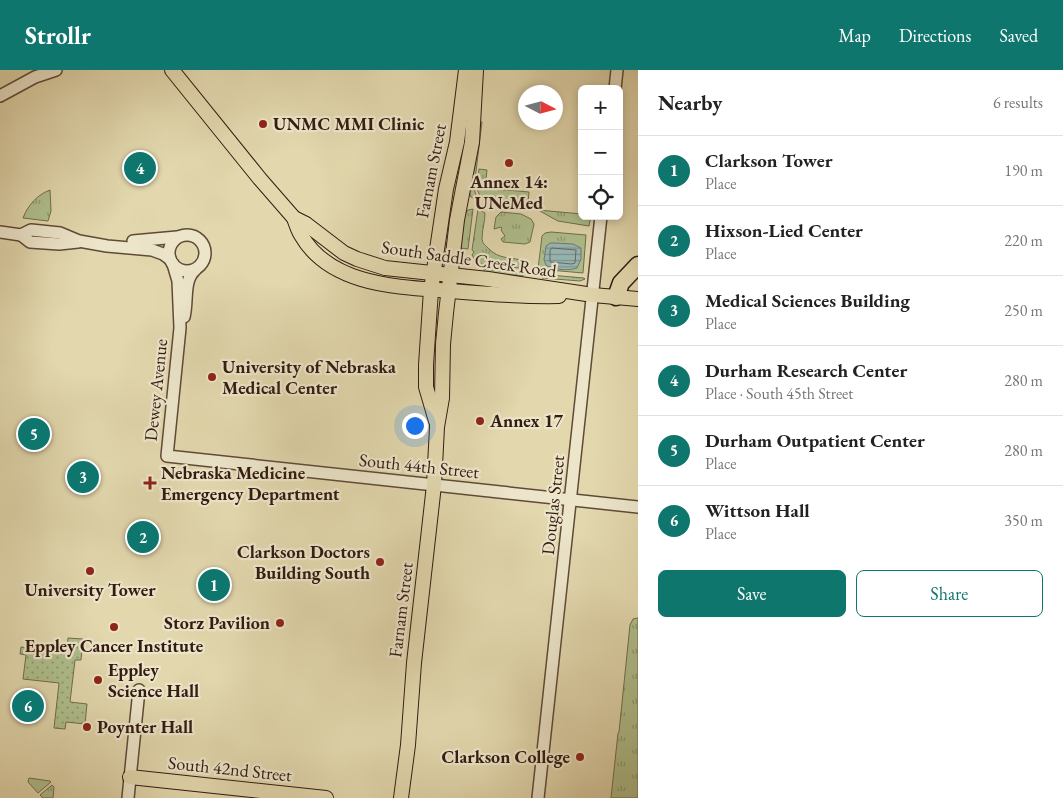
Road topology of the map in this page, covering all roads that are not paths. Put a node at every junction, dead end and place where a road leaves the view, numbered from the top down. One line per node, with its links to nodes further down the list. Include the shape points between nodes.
1 (56, 70): 7 (street)
2 (172, 70): 8 (main road, South Saddle Creek Road)
3 (466, 70): 16 (main road, Farnam Street, via 457,142)
4 (476, 70): 17 (main road, Farnam Street, via 472,142)
5 (617, 70): 6 (street)
6 (615, 85)
7 (0, 96)
8 (294, 218): 16 (main road, South Saddle Creek Road, via 344,252 370,264); 18 (main road, South Saddle Creek Road, via 300,234 314,252 343,271 375,283)
9 (601, 220): 20 (street, Douglas Street)
10 (0, 232): 12 (street, via 22,234 31,230 60,233 79,241)
11 (178, 237): 12 (street, via 125,241); 13 (street, via 170,247); 15 (street, via 195,236 203,244 204,261)
12 (108, 246): 13 (street, via 152,250)
13 (171, 261): 15 (street, via 183,271); 23 (street, Dewey Avenue, via 178,282)
14 (638, 265): 21 (highway, via 621,283)
15 (195, 270): 23 (street, Dewey Avenue, via 190,274)
16 (432, 273): 17 (main road, South Saddle Creek Road); 18 (main road, Farnam Street)
17 (450, 275): 19 (main road, Farnam Street); 20 (main road, South Saddle Creek Road)
18 (431, 290): 19 (main road, South Saddle Creek Road); 24 (main road, Farnam Street, via 426,387)
19 (448, 291): 20 (main road, South Saddle Creek Road, via 523,297); 24 (main road, Farnam Street, via 442,398)
20 (593, 295): 21 (main road, South Saddle Creek Road); 27 (street, Douglas Street)
21 (616, 297): 22 (main road, South Saddle Creek Road)
22 (638, 299)
23 (180, 328): 25 (street, Dewey Avenue)
24 (437, 427): 26 (main road, Farnam Street)
25 (167, 456): 26 (street, South 44th Street)
26 (434, 485): 27 (street, South 44th Street); 33 (main road, Farnam Street)
27 (571, 500): 28 (street, South 44th Street); 34 (street, Douglas Street)
28 (638, 506)
29 (139, 690): 30 (street)
30 (130, 777): 31 (street); 32 (main road, South 42nd Street)
31 (128, 798)
32 (326, 798)
33 (401, 798)
34 (538, 798)

